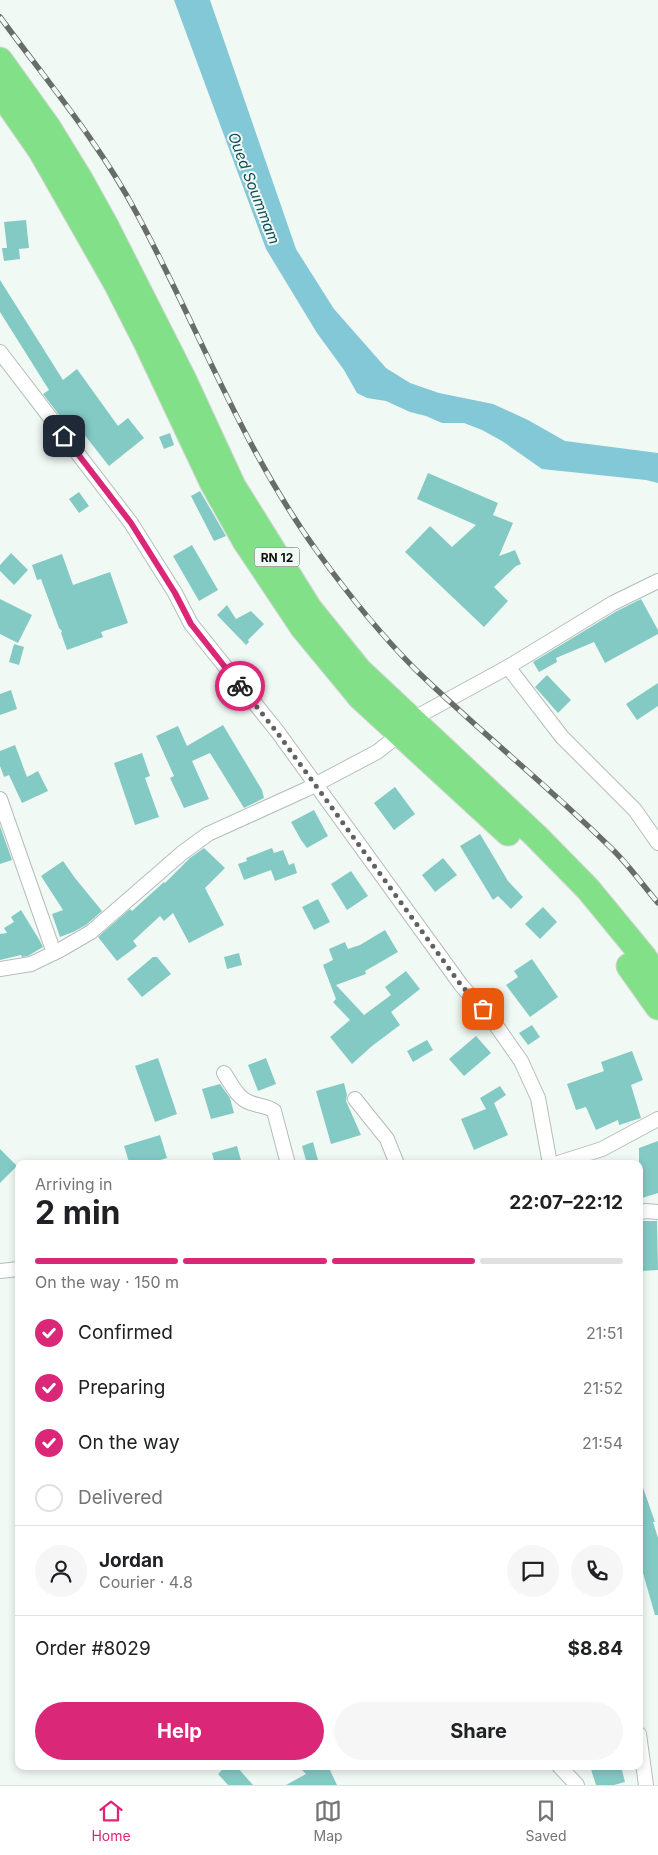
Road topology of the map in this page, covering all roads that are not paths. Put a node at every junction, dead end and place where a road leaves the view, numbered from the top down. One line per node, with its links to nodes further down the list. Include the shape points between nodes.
1 (0, 60): 6 (highway, RN 12, via 48,127 105,224 234,486 268,544 309,608)
2 (0, 92): 6 (highway, RN 12, via 41,150 116,283 213,484 245,541 302,628 360,697)
3 (0, 352): 7 (street, via 131,523 191,624)
4 (658, 581): 5 (street, via 613,603)
5 (508, 667): 6 (street); 9 (street, via 562,736 635,810)
6 (405, 727): 7 (street, via 377,752); 12 (highway, RN 12, via 530,830 588,889); 13 (highway, RN 12, via 551,873 618,951)
7 (315, 785): 10 (street, via 208,834 91,932); 19 (street, via 461,985 494,1021 521,1061 538,1098)
8 (0, 799): 10 (street)
9 (658, 843)
10 (54, 953): 11 (street, via 31,964)
11 (0, 969)
12 (658, 978)
13 (658, 1007)
14 (224, 1074): 17 (street, via 240,1097 274,1111)
15 (355, 1099): 18 (street, via 387,1139)
16 (658, 1119): 20 (street, via 602,1149)
17 (287, 1160)
18 (395, 1160)
19 (549, 1160)
20 (568, 1160)
21 (643, 1211): 22 (street)
22 (658, 1212)
23 (15, 1269): 24 (street)
24 (0, 1271)
25 (643, 1763): 28 (street)
26 (563, 1770): 27 (street)
27 (577, 1785)
28 (646, 1785)

